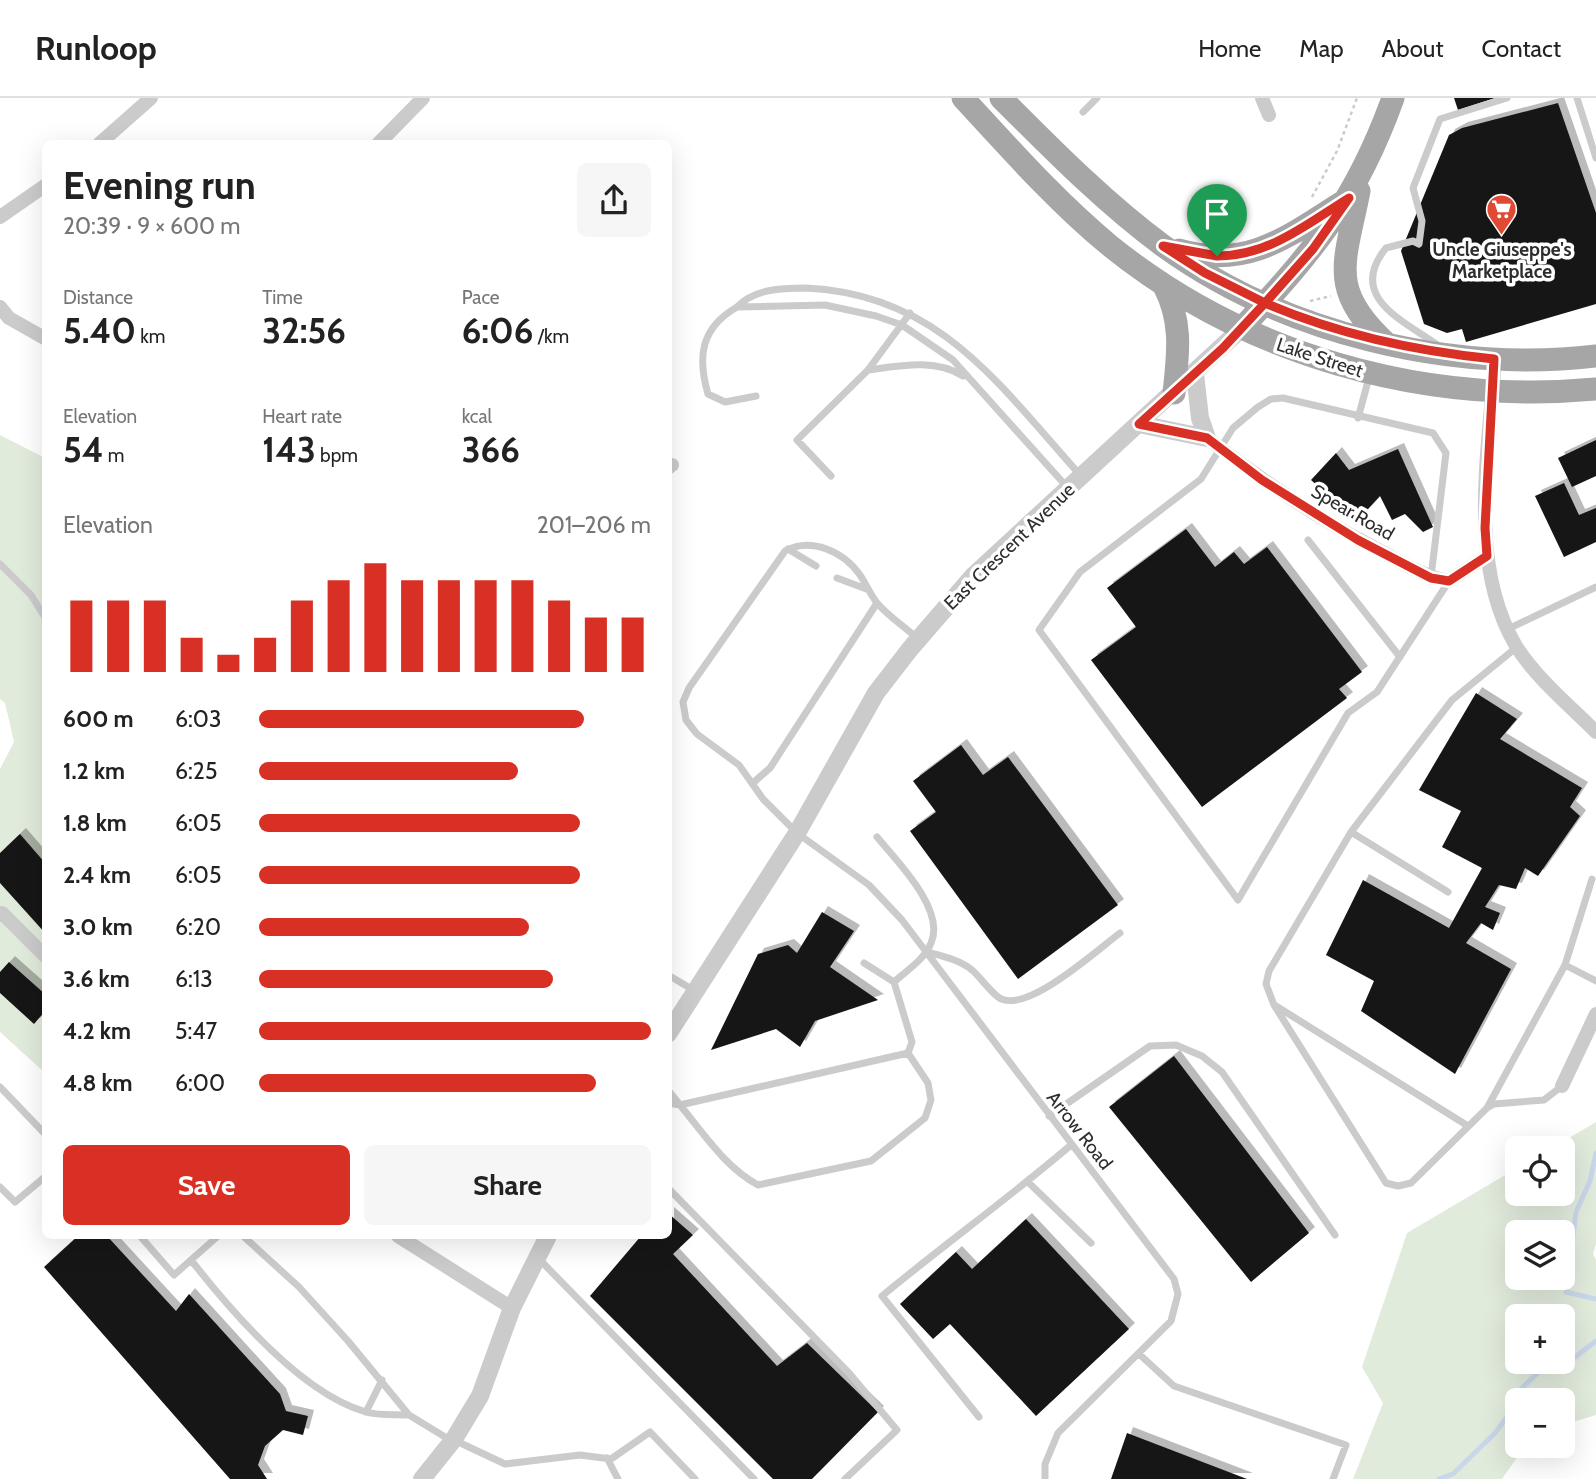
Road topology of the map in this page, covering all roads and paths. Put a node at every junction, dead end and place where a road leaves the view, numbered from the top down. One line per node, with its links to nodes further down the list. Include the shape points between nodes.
1 (151, 98): 13 (street)
2 (423, 98): 14 (street)
3 (963, 98): 22 (main road, Lake Street, via 1084,223)
4 (1001, 98): 21 (main road, Lake Street, via 1099,193)
5 (1097, 98): 11 (lane)
6 (1262, 98): 12 (street)
7 (1357, 98): 18 (path, via 1337,151)
8 (1393, 98): 16 (main road, East Crescent Avenue)
9 (1507, 98): 33 (lane, via 1440,119 1413,188 1422,221 1419,244 1403,242 1386,248 1377,259 1371,286 1383,306)
10 (1577, 98): 15 (lane)
11 (1083, 112)
12 (1269, 115)
13 (104, 140)
14 (382, 140)
15 (1596, 158)
16 (1363, 174): 19 (main road, East Crescent Avenue); 32 (main road, via 1345,279 1355,310)
17 (42, 188): 20 (street)
18 (1311, 197)
19 (1349, 198): 21 (main road, via 1280,241 1246,255 1203,255); 25 (main road, East Crescent Avenue, via 1313,249)
20 (0, 217)
21 (1163, 246): 25 (main road, Lake Street)
22 (1164, 286): 30 (main road, Lake Street); 42 (main road, via 1179,333)
23 (1335, 295): 24 (path)
24 (1306, 302)
25 (1265, 303): 30 (main road, East Crescent Avenue); 32 (main road, Lake Street)
26 (0, 307): 31 (street, via 9,318)
27 (737, 307): 28 (lane, via 749,295 790,288 862,295); 29 (lane, via 825,305); 43 (lane, via 720,317 706,336 700,368 708,394 725,402)
28 (910, 313): 29 (lane); 48 (lane, via 975,360)
29 (902, 325): 36 (lane); 39 (lane, via 953,360)
30 (1241, 328): 37 (street, East Crescent Avenue); 38 (main road, Lake Street)
31 (42, 337)
32 (1387, 344): 33 (main road, Lake Street)
33 (1451, 354): 35 (main road, Lake Street)
34 (1596, 356): 35 (main road, Lake Street)
35 (1494, 359): 41 (street)
36 (868, 370): 39 (lane, via 928,364 954,370); 47 (lane, via 797,440)
37 (1195, 373): 42 (street, East Crescent Avenue); 46 (street, via 1199,418)
38 (1370, 374): 41 (main road, Lake Street); 44 (lane)
39 (968, 379): 48 (lane)
40 (1596, 390): 41 (main road, Lake Street)
41 (1492, 392): 51 (street)
42 (1174, 393): 45 (street, East Crescent Avenue)
43 (756, 397)
44 (1358, 418): 46 (lane, via 1283,398 1271,399); 55 (lane, via 1433,433 1446,453)
45 (1139, 424): 46 (street); 48 (street, East Crescent Avenue)
46 (1213, 442): 55 (street, Spear Road, via 1262,480 1358,540); 64 (lane, via 1201,479 1080,572 1039,630 1238,900 1348,713 1377,692)
47 (831, 476)
48 (1075, 483): 62 (street, East Crescent Avenue, via 974,575)
49 (1308, 540): 64 (lane)
50 (788, 549): 53 (lane); 58 (lane, via 815,544 837,554 858,572); 66 (lane, Arrow Road, via 683,702 686,720 697,734)
51 (1487, 556): 56 (street); 61 (street)
52 (0, 564): 60 (lane, via 32,595)
53 (816, 566)
54 (837, 578): 58 (lane)
55 (1431, 578): 56 (street, Spear Road)
56 (1449, 581): 64 (lane)
57 (1596, 587): 61 (lane)
58 (869, 590): 59 (lane)
59 (877, 603): 62 (lane); 66 (lane, via 770,768)
60 (42, 612)
61 (1507, 629): 63 (street)
62 (918, 639): 68 (street, East Crescent Avenue, via 876,693)
63 (1517, 647): 65 (street); 67 (lane, via 1452,700)
64 (1400, 657)
65 (1596, 732)
66 (754, 782): 68 (lane, Arrow Road, via 763,799)
67 (1351, 832): 71 (lane); 82 (lane, via 1269,971 1266,985)
68 (797, 833): 74 (lane, Arrow Road, via 869,885); 81 (street, East Crescent Avenue)
69 (877, 837): 74 (lane, via 930,908 935,926)
70 (1592, 879): 77 (lane)
71 (1448, 892)
72 (0, 915): 75 (street)
73 (1120, 933): 74 (lane, via 1041,991 1011,1003 999,998 970,968)
74 (926, 952): 80 (lane); 92 (lane, Arrow Road)
75 (42, 953)
76 (864, 962): 80 (lane)
77 (1565, 965): 79 (lane); 91 (lane)
78 (672, 977): 81 (lane)
79 (1596, 981)
80 (894, 982): 85 (lane, via 912,1042)
81 (695, 991): 84 (street, East Crescent Avenue)
82 (1274, 1005): 93 (lane); 93 (lane, via 1386,1184 1411,1183)
83 (1596, 1014): 87 (street)
84 (672, 1028)
85 (908, 1053): 90 (lane); 90 (lane, via 928,1083 931,1100 925,1118 871,1161 758,1185 720,1153)
86 (0, 1087): 94 (lane)
87 (1562, 1087): 91 (lane, via 1544,1100)
88 (672, 1095): 90 (lane)
89 (672, 1104): 90 (lane)
90 (680, 1105)
91 (1487, 1108): 93 (lane)
92 (1049, 1116): 95 (lane, Arrow Road); 100 (lane, via 1150,1046 1176,1045 1202,1056 1222,1072)
93 (1468, 1126)
94 (42, 1131)
95 (1072, 1145): 97 (lane); 110 (lane, Arrow Road, via 1166,1266 1178,1294 1171,1321)
96 (42, 1179): 98 (lane, via 15,1202)
97 (1028, 1182): 106 (lane); 114 (lane, via 882,1296)
98 (0, 1186)
99 (672, 1192): 121 (lane, via 849,1373 897,1430)
100 (1335, 1235)
101 (143, 1239): 108 (lane, via 174,1275)
102 (215, 1239): 108 (lane)
103 (246, 1239): 111 (lane, via 299,1287)
104 (403, 1239): 109 (street)
105 (546, 1239): 107 (street)
106 (1091, 1243)
107 (537, 1258): 109 (street); 120 (lane)
108 (191, 1260): 112 (lane, via 278,1357 335,1398)
109 (512, 1308): 115 (street, via 480,1396)
110 (1139, 1354): 122 (lane, Arrow Road, via 1058,1433 1045,1465); 123 (lane, via 1174,1386 1346,1445)
111 (382, 1380): 112 (lane); 113 (lane)
112 (366, 1412): 113 (lane)
113 (409, 1415): 115 (lane)
114 (979, 1417)
115 (453, 1440): 116 (lane, via 505,1464 580,1455); 117 (street)
116 (607, 1458): 118 (lane); 119 (lane, via 650,1432)
117 (422, 1479)
118 (618, 1479)
119 (695, 1479)
120 (754, 1479)
121 (845, 1479)
122 (1045, 1479)
123 (1333, 1479)

